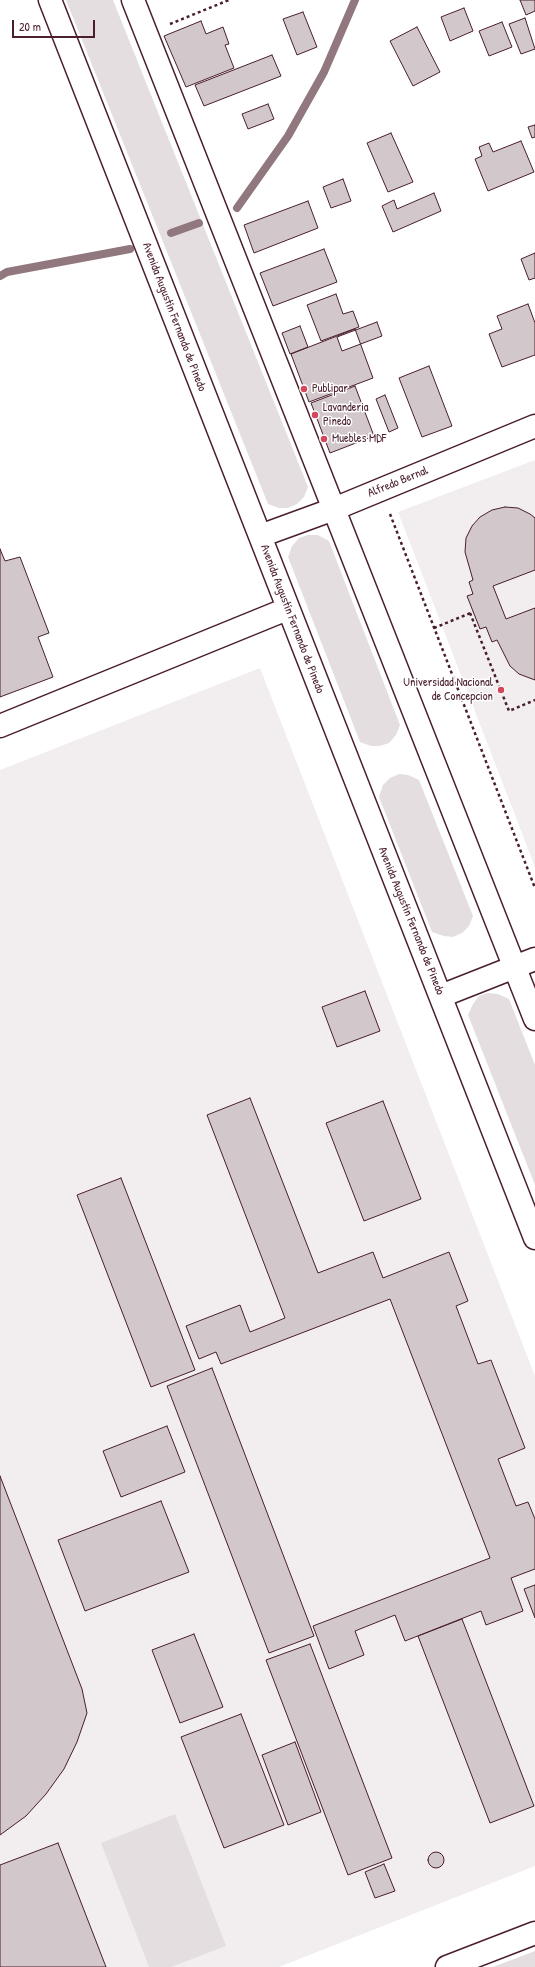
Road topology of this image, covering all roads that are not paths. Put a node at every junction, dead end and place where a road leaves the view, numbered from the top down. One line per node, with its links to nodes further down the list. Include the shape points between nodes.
1 (50, 0): 5 (street, Avenida Augustín Fernando de Pinedo)
2 (133, 0): 4 (street)
3 (535, 426): 4 (street, Alfredo Bernal)
4 (334, 509): 5 (street, Alfredo Bernal); 9 (street)
5 (260, 536): 6 (street, Avenida Augustín Fernando de Pinedo)
6 (287, 609): 7 (street); 10 (street, Avenida Augustín Fernando de Pinedo)
7 (0, 726)
8 (535, 959): 9 (street)
9 (515, 967): 10 (street); 11 (street)
10 (441, 996): 12 (street, Avenida Augustín Fernando de Pinedo)
11 (535, 1019)
12 (535, 1238)
13 (535, 1933): 14 (street)
14 (447, 1967)

